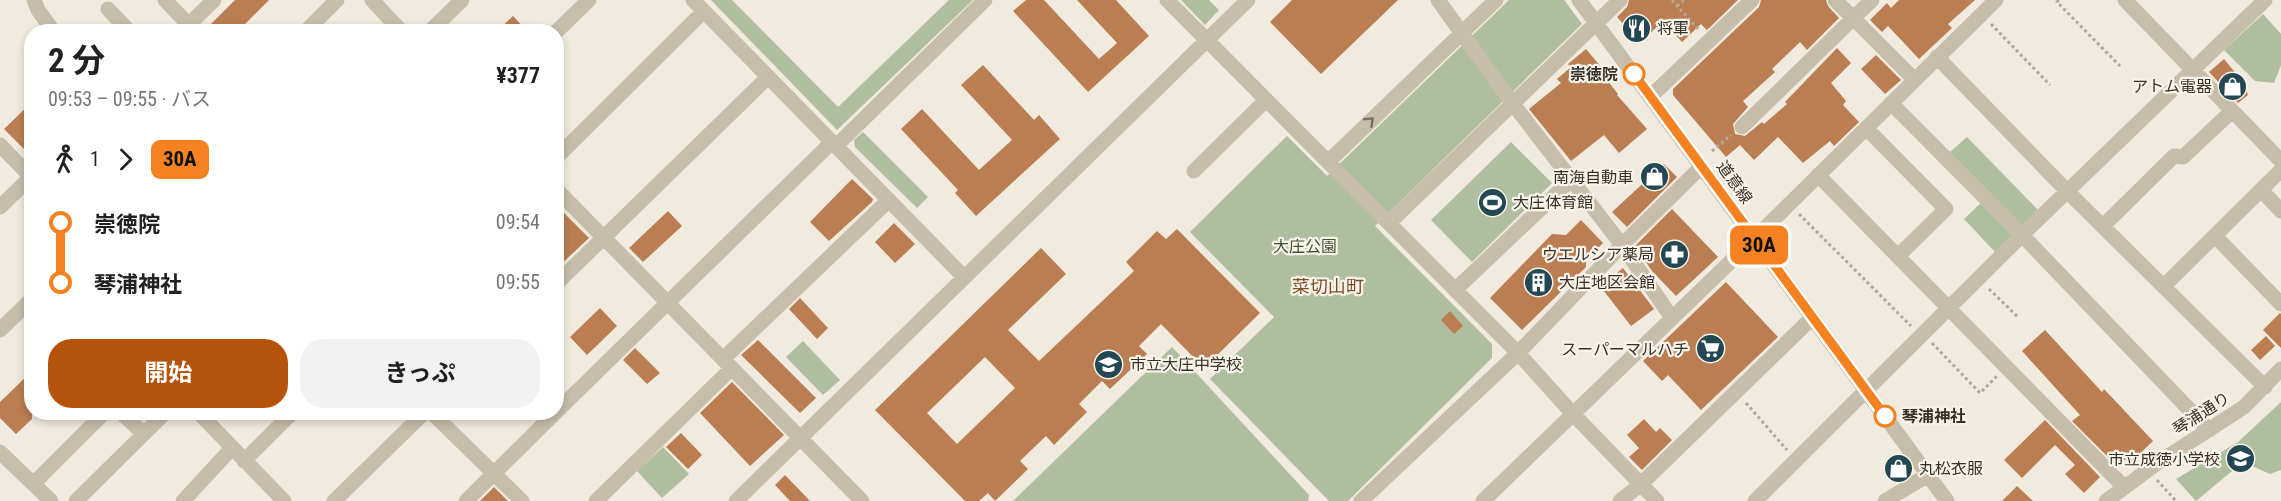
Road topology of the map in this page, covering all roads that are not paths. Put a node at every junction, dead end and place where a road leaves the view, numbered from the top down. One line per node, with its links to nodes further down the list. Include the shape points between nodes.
1 (34, 0): 25 (street)
2 (165, 0): 27 (street)
3 (214, 0): 28 (street)
4 (337, 0): 29 (street)
5 (372, 0): 30 (street)
6 (462, 0): 31 (street)
7 (589, 0): 32 (street)
8 (985, 0): 46 (street)
9 (1167, 0): 34 (street)
10 (1248, 0): 34 (street)
11 (1438, 0): 33 (street)
12 (1496, 0): 33 (street)
13 (1579, 0): 24 (street, 道意線)
14 (1620, 0): 24 (street)
15 (1752, 0): 39 (street)
16 (1835, 0): 23 (street)
17 (1872, 0): 23 (street)
18 (1996, 0): 35 (street)
19 (2125, 0): 36 (street)
20 (2265, 0): 36 (street)
21 (699, 6): 37 (street); 48 (street)
22 (108, 9): 26 (street)
23 (1853, 18): 38 (street); 44 (street)
24 (1596, 23): 39 (street, 道意線); 42 (street)
25 (48, 24)
26 (122, 24)
27 (182, 24)
28 (189, 24)
29 (313, 24)
30 (394, 24)
31 (437, 24)
32 (564, 24)
33 (1462, 33): 42 (street); 50 (street, one-way to 33)
34 (1207, 40): 40 (street); 73 (street)
35 (1936, 57): 38 (street); 59 (street)
36 (2192, 69): 43 (street); 59 (street)
37 (768, 77): 46 (street); 68 (street)
38 (1914, 79): 41 (street)
39 (1650, 97): 51 (street, 道意線)
40 (1266, 100): 50 (street); 54 (street)
41 (1891, 103): 45 (street); 66 (street)
42 (1513, 104): 56 (street); 64 (street)
43 (2232, 111): 49 (street); 65 (street, via 2183,157 2174,156)
44 (1742, 127)
45 (1866, 128): 55 (street); 71 (street, via 1946,209)
46 (834, 144): 61 (street); 76 (street)
47 (0, 145): 52 (street)
48 (564, 149)
49 (2281, 161)
50 (1328, 162): 64 (street)
51 (1701, 167): 69 (street, 道意線); 70 (street)
52 (24, 169)
53 (2281, 170): 58 (street)
54 (1194, 171)
55 (1818, 175): 69 (street); 71 (street)
56 (1570, 180): 70 (street); 75 (street)
57 (24, 183): 62 (street)
58 (2261, 190): 63 (street); 67 (street)
59 (2068, 192): 65 (street); 66 (street)
60 (564, 197): 68 (street)
61 (889, 200): 73 (street); 84 (street)
62 (0, 207)
63 (2281, 211)
64 (1389, 223): 75 (street)
65 (2103, 226): 74 (street)
66 (2022, 235): 79 (street); 98 (street)
67 (2215, 236): 74 (street); 77 (street)
68 (604, 237): 72 (street); 76 (street)
69 (1754, 239): 80 (street); 81 (street, 道意線)
70 (1622, 245): 80 (street); 83 (street)
71 (1898, 256): 79 (street)
72 (564, 276)
73 (964, 277): 100 (street)
74 (2164, 286): 86 (street)
75 (1455, 290): 83 (street)
76 (668, 302): 84 (street); 88 (street)
77 (2281, 304)
78 (24, 307): 82 (street)
79 (1949, 308): 87 (street); 108 (street)
80 (1672, 318): 89 (street)
81 (1812, 318): 87 (street, 道意線); 107 (street)
82 (0, 330)
83 (1518, 353): 89 (street); 119 (street)
84 (728, 364): 100 (street); 116 (street)
85 (2281, 369): 86 (street, 琴浦通り)
86 (2265, 387): 98 (street, 琴浦通り, via 2244,407)
87 (1866, 391): 105 (street, 道意線); 123 (street)
88 (564, 404)
89 (1573, 414): 107 (street); 120 (street)
90 (97, 420): 106 (street)
91 (129, 420): 99 (street)
92 (158, 420): 99 (street)
93 (206, 420): 101 (street)
94 (285, 420): 103 (street)
95 (417, 420): 113 (street)
96 (439, 420): 104 (street)
97 (548, 420): 104 (street)
98 (2209, 430): 108 (street, 琴浦通り)
99 (144, 434): 111 (street)
100 (801, 438): 117 (street); 118 (street)
101 (232, 448): 103 (street); 112 (street)
102 (0, 452): 106 (street)
103 (244, 461): 109 (street)
104 (494, 474): 114 (street); 115 (street)
105 (1928, 475): 124 (street); 125 (street, 道意線)
106 (33, 484): 110 (street)
107 (1641, 484): 121 (street); 122 (street)
108 (2124, 487): 126 (street, 琴浦通り)
109 (276, 498)
110 (51, 501)
111 (76, 501)
112 (183, 501)
113 (334, 501)
114 (466, 501)
115 (522, 501)
116 (596, 501)
117 (736, 501)
118 (862, 501)
119 (1361, 501)
120 (1483, 501)
121 (1620, 501)
122 (1657, 501)
123 (1755, 501)
124 (1885, 501)
125 (1947, 501)
126 (2106, 501)

